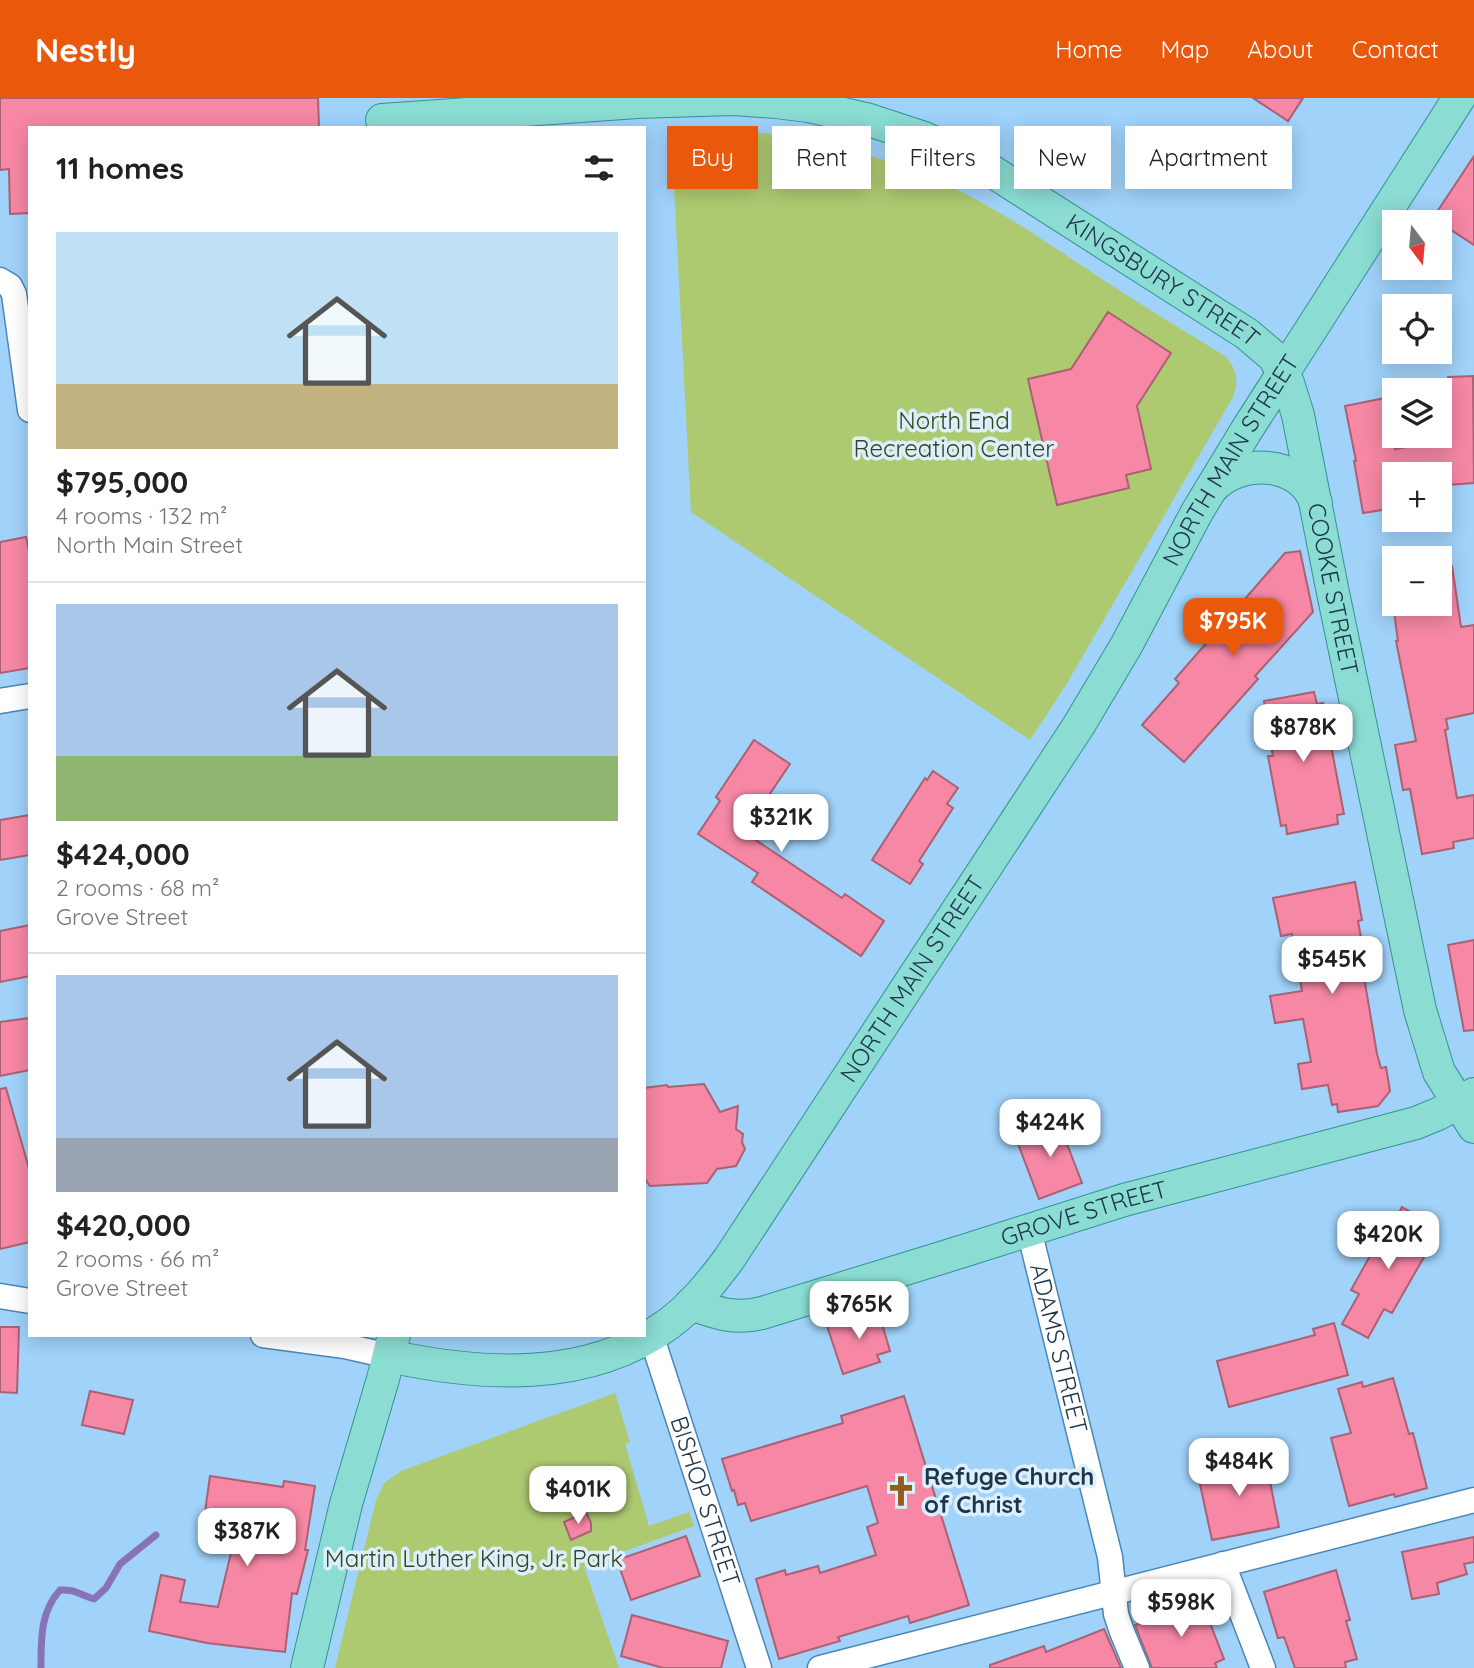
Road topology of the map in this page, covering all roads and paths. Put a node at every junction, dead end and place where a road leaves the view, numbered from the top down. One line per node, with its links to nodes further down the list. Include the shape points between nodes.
1 (1459, 98): 5 (main road, NORTH MAIN STREET)
2 (674, 99): 3 (main road, KINGSBURY STREET); 5 (main road, KINGSBURY STREET, via 751,99 808,106 887,125 946,147 1017,186 1247,334 1268,351)
3 (382, 115)
4 (0, 280): 6 (street, via 14,294)
5 (1283, 372): 7 (main road, NORTH MAIN STREET); 8 (main road, COOKE STREET, via 1298,415)
6 (28, 398)
7 (1210, 490): 8 (main road, via 1237,471 1277,469 1304,482); 15 (main road, NORTH MAIN STREET, via 1079,725 729,1259)
8 (1317, 507): 11 (main road, COOKE STREET, via 1417,1000 1439,1072)
9 (28, 696): 10 (street)
10 (0, 701)
11 (1469, 1108): 12 (main road, GROVE STREET, via 1135,1196)
12 (1029, 1230): 15 (main road, GROVE STREET, via 752,1316 728,1316); 21 (street, ADAMS STREET, via 1110,1557)
13 (0, 1296): 14 (street)
14 (28, 1301)
15 (691, 1304): 16 (main road, NORTH MAIN STREET)
16 (651, 1335): 18 (main road, NORTH MAIN STREET, via 593,1360 537,1370 425,1364); 23 (street, BISHOP STREET)
17 (278, 1337): 18 (street, via 345,1346)
18 (392, 1346): 22 (main road, via 350,1488)
19 (1474, 1500): 20 (street)
20 (1223, 1564): 21 (street); 26 (street)
21 (1114, 1592): 24 (street); 25 (street, ADAMS STREET, via 1118,1623)
22 (307, 1668)
23 (759, 1668)
24 (820, 1668)
25 (1138, 1668)
26 (1263, 1668)

